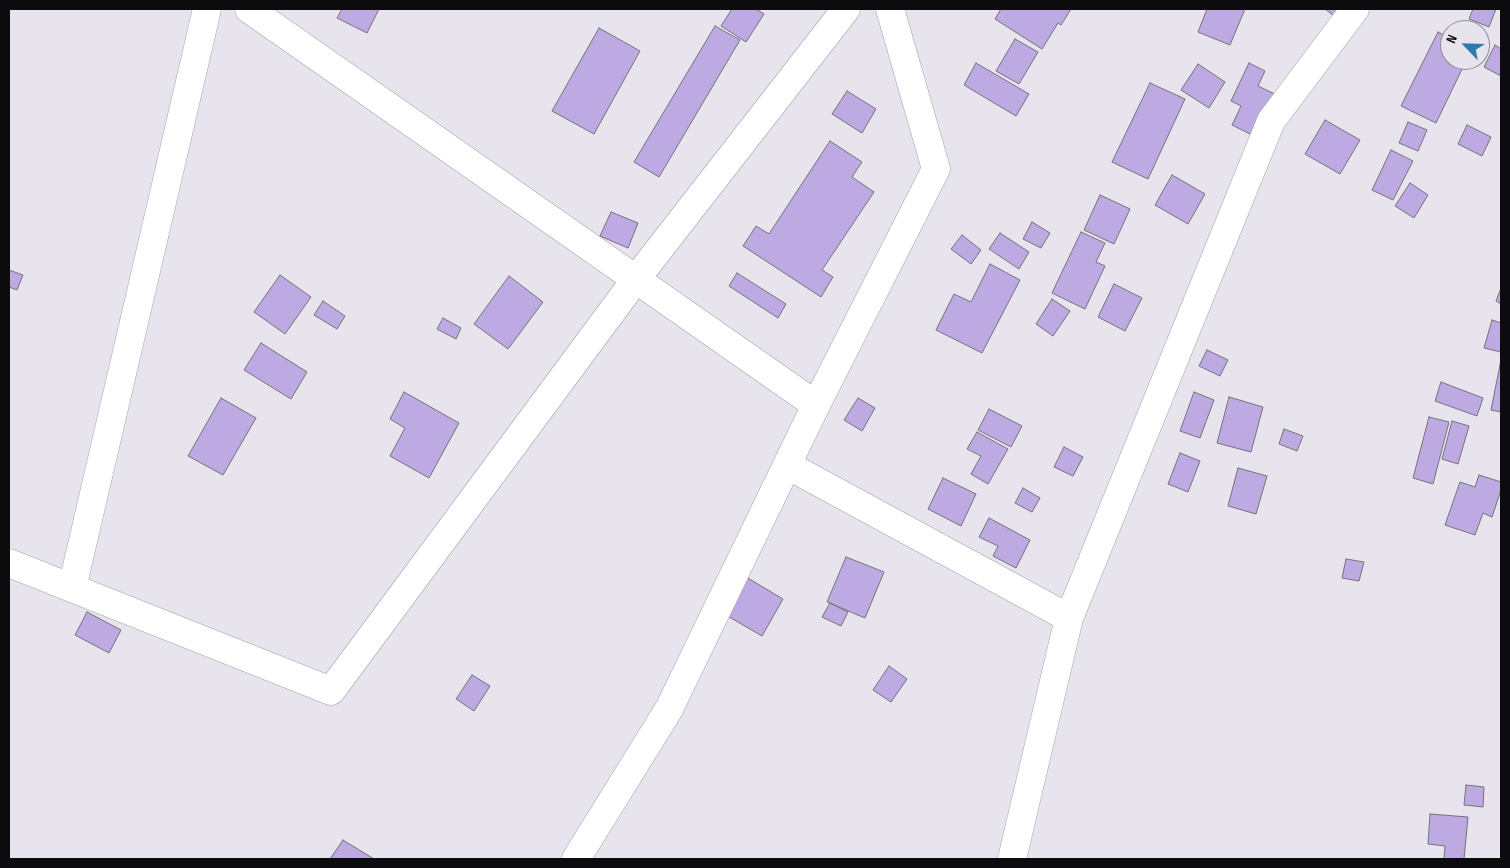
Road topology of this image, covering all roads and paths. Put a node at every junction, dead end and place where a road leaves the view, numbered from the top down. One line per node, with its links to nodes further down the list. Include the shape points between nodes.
1 (207, 9): 10 (street)
2 (249, 9): 6 (street)
3 (846, 9): 6 (street)
4 (890, 9): 7 (street, via 936,169)
5 (1355, 9): 11 (street, via 1271,121)
6 (636, 279): 7 (street); 10 (street, via 331,691)
7 (816, 405): 8 (street)
8 (787, 465): 11 (street); 12 (street, via 670,709)
9 (9, 563): 10 (street)
10 (72, 588)
11 (1069, 618): 13 (street)
12 (576, 859)
13 (1012, 859)

